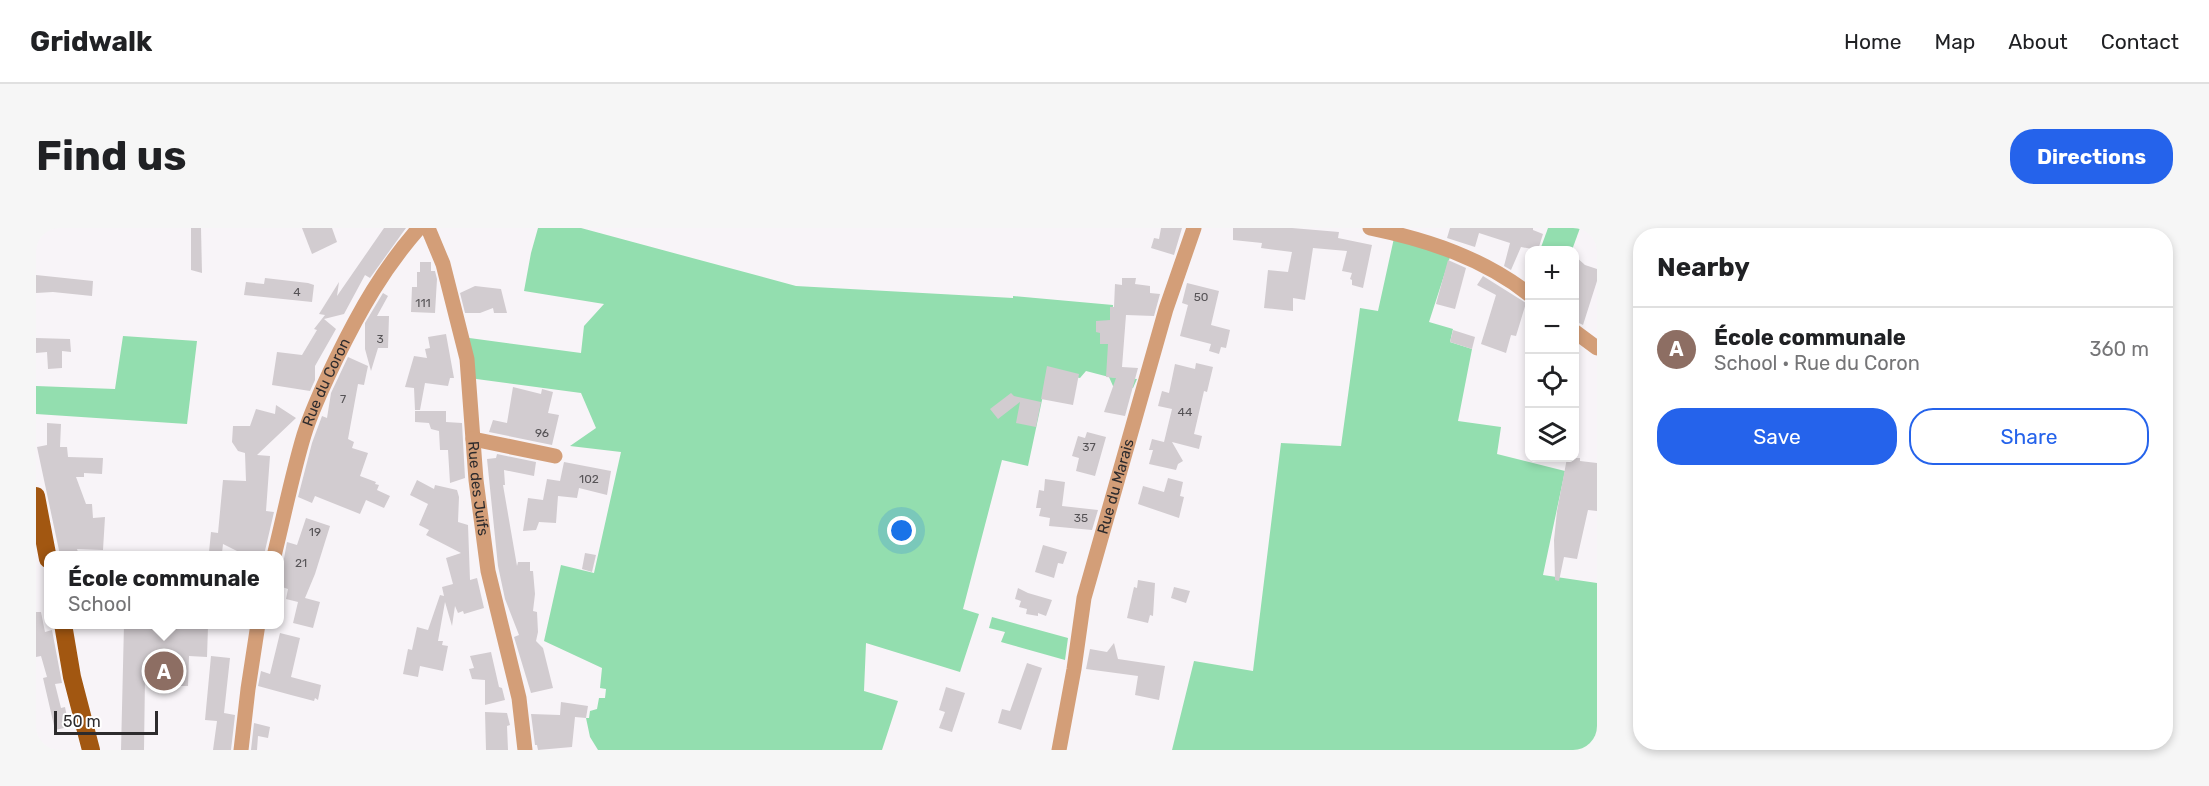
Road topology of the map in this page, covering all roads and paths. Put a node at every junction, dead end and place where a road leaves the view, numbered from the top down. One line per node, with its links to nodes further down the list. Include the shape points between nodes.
1 (419, 228): 12 (street, Rue du Coron, via 380,277 330,372 304,435)
2 (428, 228): 8 (street, Rue des Juifs, via 443,264 466,358)
3 (1194, 228): 18 (street, Rue du Marais, via 1150,361 1084,598)
4 (1370, 228): 5 (street, via 1440,246 1472,259)
5 (1525, 291)
6 (1579, 334): 7 (street)
7 (1597, 348)
8 (473, 439): 9 (street); 17 (street, Rue des Juifs, via 488,570 519,698)
9 (555, 456)
10 (36, 496): 11 (main road)
11 (46, 551)
12 (275, 551)
13 (64, 629): 15 (main road)
14 (257, 629): 16 (street)
15 (91, 750)
16 (241, 750)
17 (525, 750)
18 (1059, 750)

